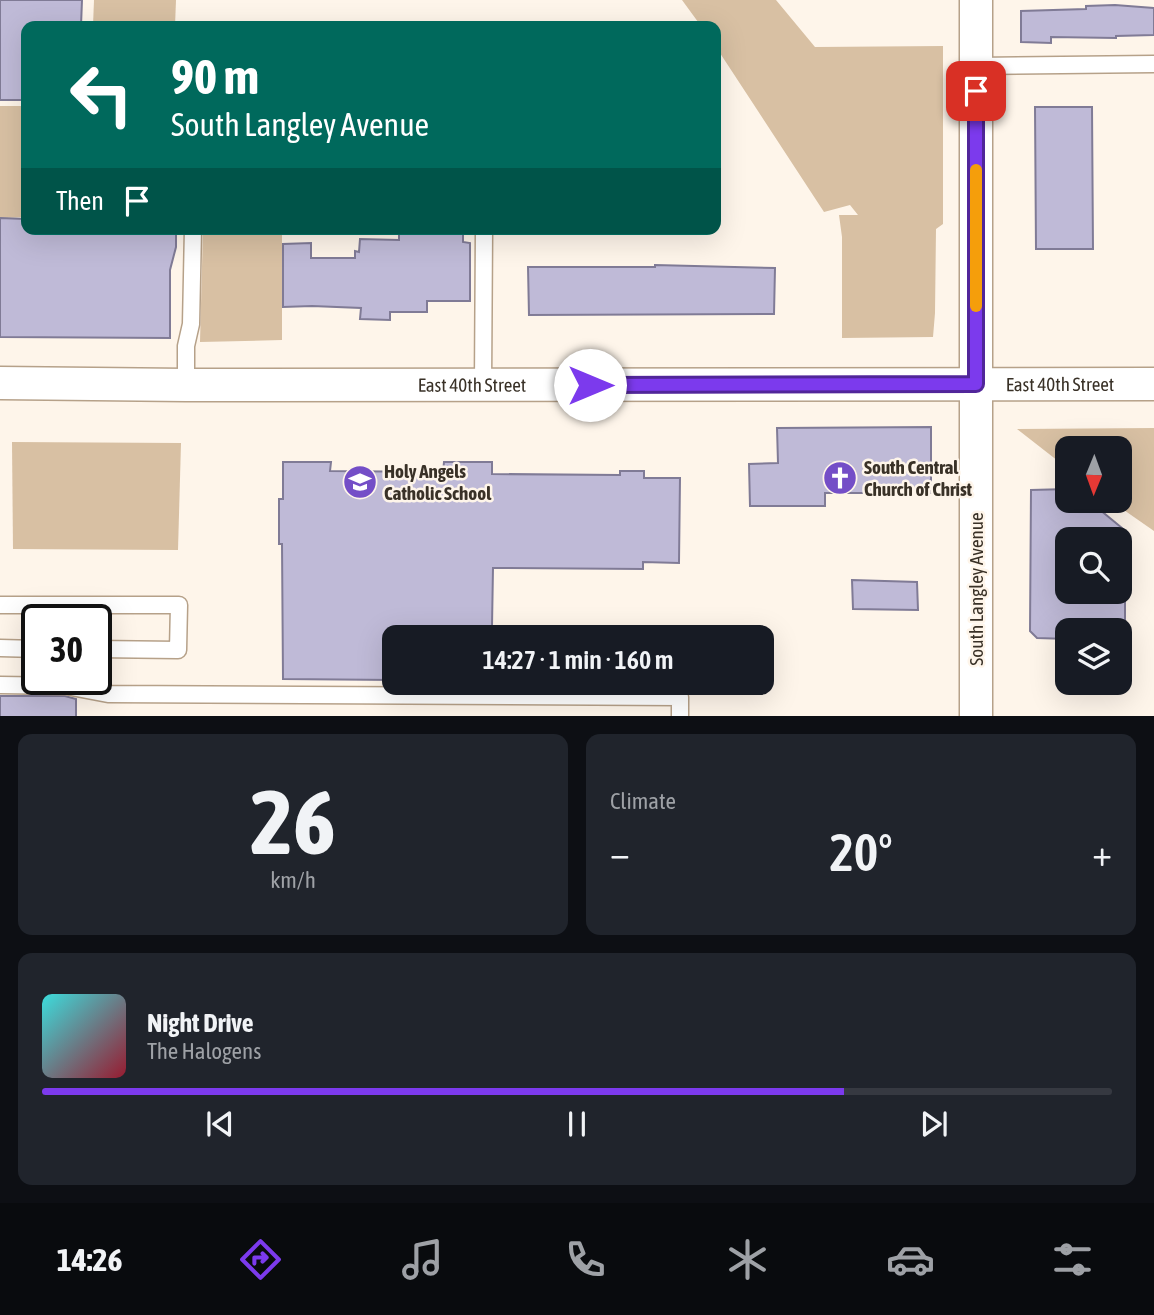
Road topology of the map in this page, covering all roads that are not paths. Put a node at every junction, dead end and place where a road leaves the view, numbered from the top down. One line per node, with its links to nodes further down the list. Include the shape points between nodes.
1 (976, 0): 3 (street, South Langley Avenue)
2 (1154, 65): 3 (lane)
3 (976, 66): 7 (street, South Langley Avenue)
4 (193, 235): 9 (lane)
5 (484, 235): 10 (lane)
6 (0, 383): 9 (street, East 40th Street)
7 (976, 384): 8 (street, East 40th Street); 10 (street, East 40th Street); 19 (street, South Langley Avenue)
8 (1154, 384)
9 (186, 385): 10 (street, East 40th Street)
10 (483, 385)
11 (0, 605): 12 (lane)
12 (21, 605)
13 (112, 605): 16 (lane, via 179,605 178,650)
14 (0, 648): 15 (lane)
15 (21, 649)
16 (112, 649)
17 (0, 685): 18 (lane, via 66,686 108,694 680,696)
18 (680, 716)
19 (976, 716)

